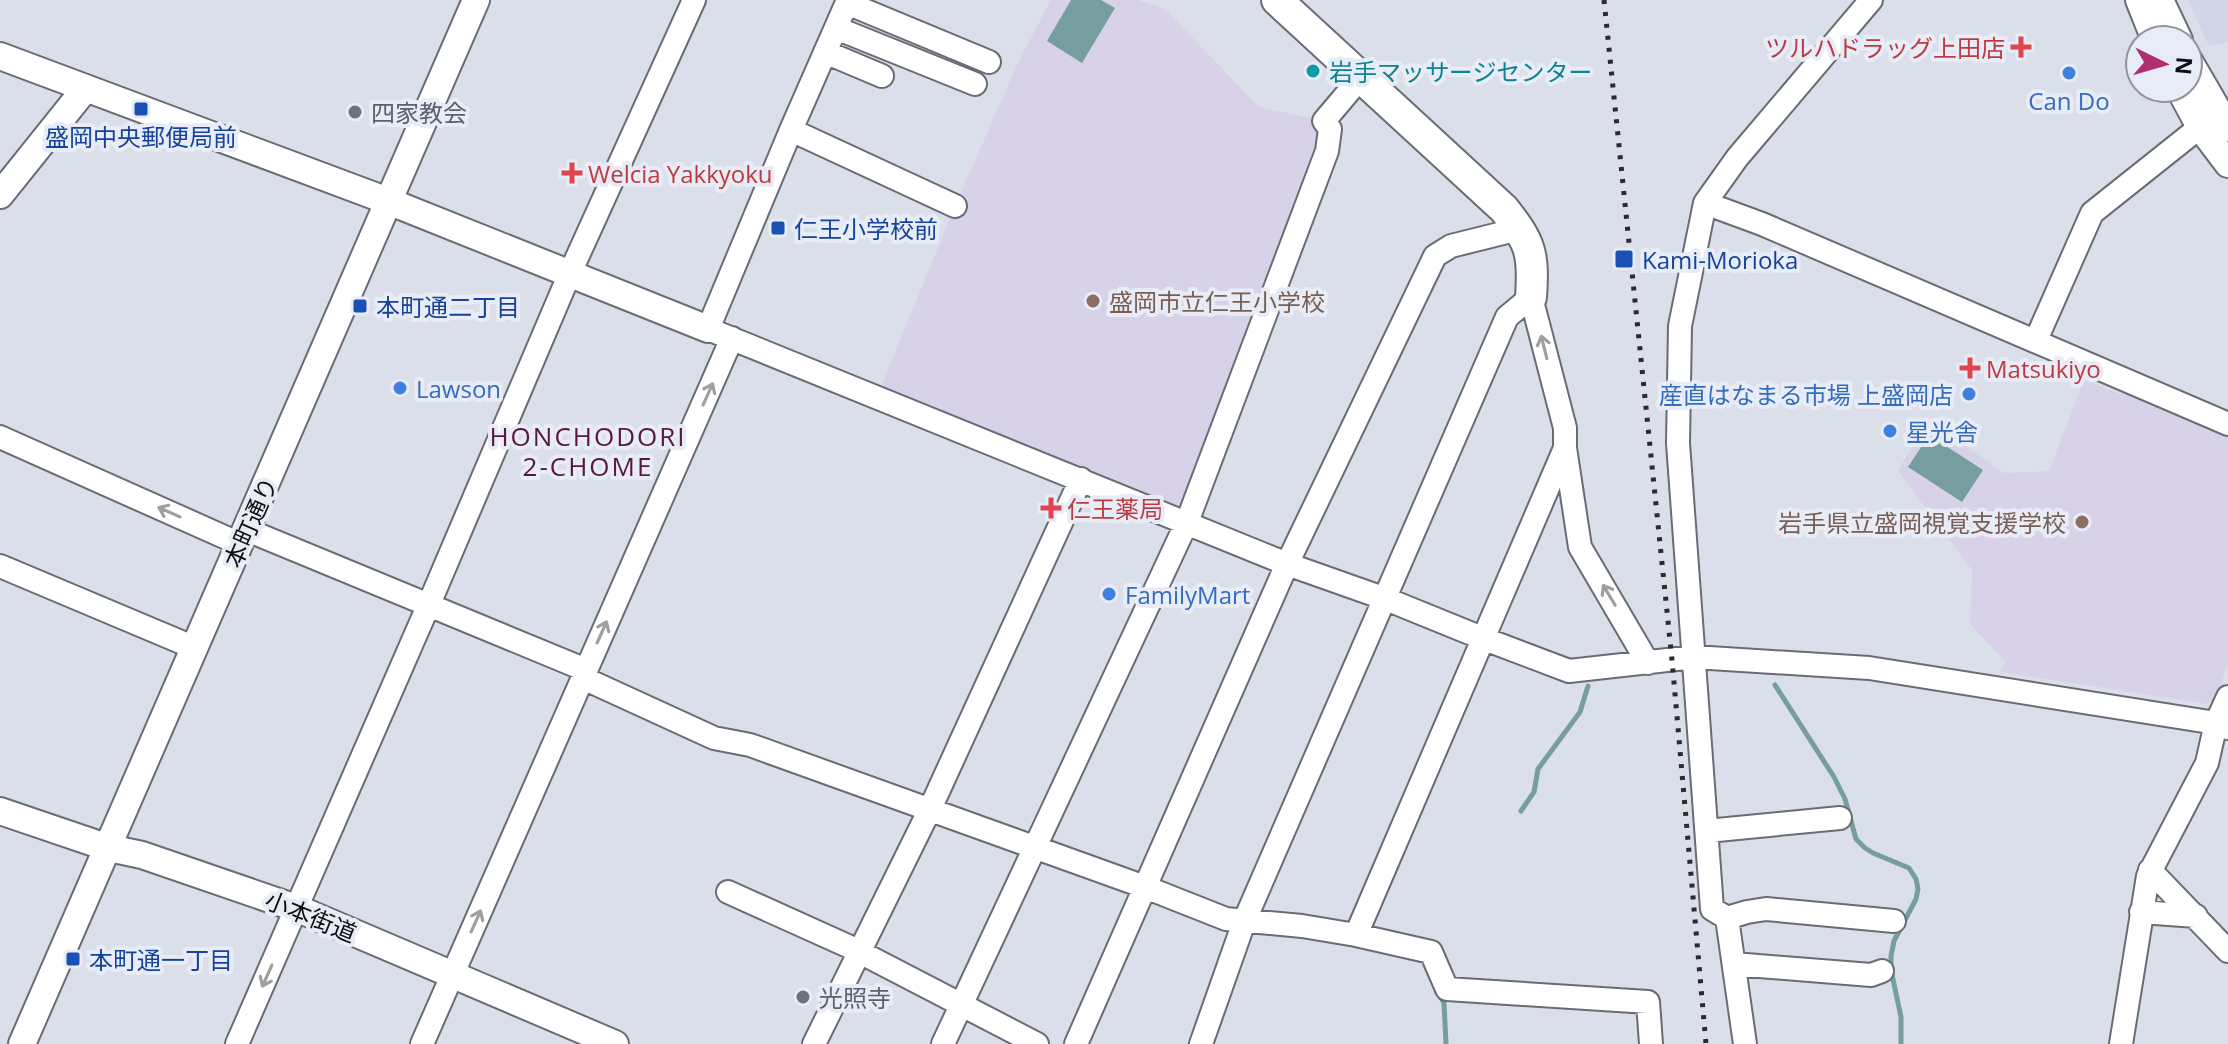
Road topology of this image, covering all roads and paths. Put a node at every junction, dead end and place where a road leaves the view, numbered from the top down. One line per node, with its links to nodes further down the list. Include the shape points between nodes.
1 (476, 0): 24 (street, 本町通り)
2 (694, 0): 28 (street)
3 (1277, 0): 15 (main road)
4 (1871, 0): 25 (street)
5 (2139, 0): 8 (street)
6 (2160, 0): 9 (street)
7 (847, 2): 10 (street); 13 (street)
8 (2149, 24)
9 (2171, 24)
10 (836, 28): 11 (street); 16 (street)
11 (825, 52): 14 (street); 21 (street)
12 (0, 56): 17 (street)
13 (989, 62)
14 (882, 76)
15 (1362, 76): 27 (main road); 36 (street, via 1324,121 1330,129 1327,151)
16 (975, 84)
17 (85, 89): 23 (street); 24 (street)
18 (2204, 95): 20 (street)
19 (2195, 104): 20 (street)
20 (2217, 125): 22 (street); 31 (street, via 2092,213)
21 (791, 130): 26 (street); 30 (street)
22 (2228, 164)
23 (0, 195)
24 (388, 201): 28 (street); 37 (street, 本町通り)
25 (1705, 203): 31 (street); 44 (street, via 1680,326 1678,443)
26 (955, 206)
27 (1519, 229): 29 (main road, via 1531,250); 38 (street, via 1451,246 1435,256)
28 (570, 273): 30 (street); 41 (street)
29 (1531, 297): 34 (street, one-way to 29, via 1565,428); 40 (street, via 1507,317)
30 (720, 334): 35 (street); 46 (street, one-way to 30)
31 (2036, 340): 32 (street)
32 (2228, 424)
33 (0, 437): 37 (street, one-way to 33)
34 (1565, 448): 42 (street); 45 (street, one-way to 34, via 1580,547)
35 (1081, 479): 36 (street); 49 (street)
36 (1187, 522): 38 (street); 53 (street)
37 (244, 537): 41 (street); 43 (street, 本町通り)
38 (1287, 564): 40 (street); 56 (street)
39 (0, 566): 43 (street)
40 (1386, 599): 42 (street); 63 (street)
41 (429, 604): 46 (street); 58 (street)
42 (1482, 638): 45 (street, via 1569,671); 64 (street)
43 (195, 648): 54 (street, 本町通り)
44 (1694, 657): 45 (street); 48 (street, via 1869,668); 52 (street)
45 (1648, 663)
46 (584, 674): 49 (street, via 714,738 750,745); 69 (street, one-way to 46)
47 (2228, 697): 48 (street)
48 (2222, 726): 55 (street)
49 (930, 809): 53 (street); 66 (street)
50 (0, 811): 54 (street, 小本街道)
51 (1840, 818): 52 (street)
52 (1707, 831): 61 (street, via 1712,909)
53 (1035, 847): 56 (street); 70 (street)
54 (109, 848): 58 (street, 小本街道); 71 (street, 本町通り)
55 (2150, 870): 59 (street); 60 (street)
56 (1145, 887): 63 (street); 78 (street)
57 (728, 892): 66 (street)
58 (296, 908): 69 (street, 小本街道); 72 (street, one-way to 72)
59 (2141, 912): 60 (street); 82 (street)
60 (2196, 916): 65 (street)
61 (1727, 918): 62 (street, via 1766,909); 67 (street)
62 (1894, 921)
63 (1244, 922): 64 (street); 79 (street)
64 (1356, 935): 80 (street, via 1431,952 1447,989 1648,1002)
65 (2228, 951)
66 (858, 953): 70 (street); 75 (street)
67 (1734, 964): 68 (street, via 1871,975); 81 (street)
68 (1882, 971)
69 (453, 974): 73 (street); 74 (street, 小本街道)
70 (962, 1005): 76 (street); 77 (street)
71 (22, 1044)
72 (237, 1044)
73 (422, 1044)
74 (615, 1044)
75 (814, 1044)
76 (943, 1044)
77 (1037, 1044)
78 (1076, 1044)
79 (1201, 1044)
80 (1651, 1044)
81 (1745, 1044)
82 (2121, 1044)

